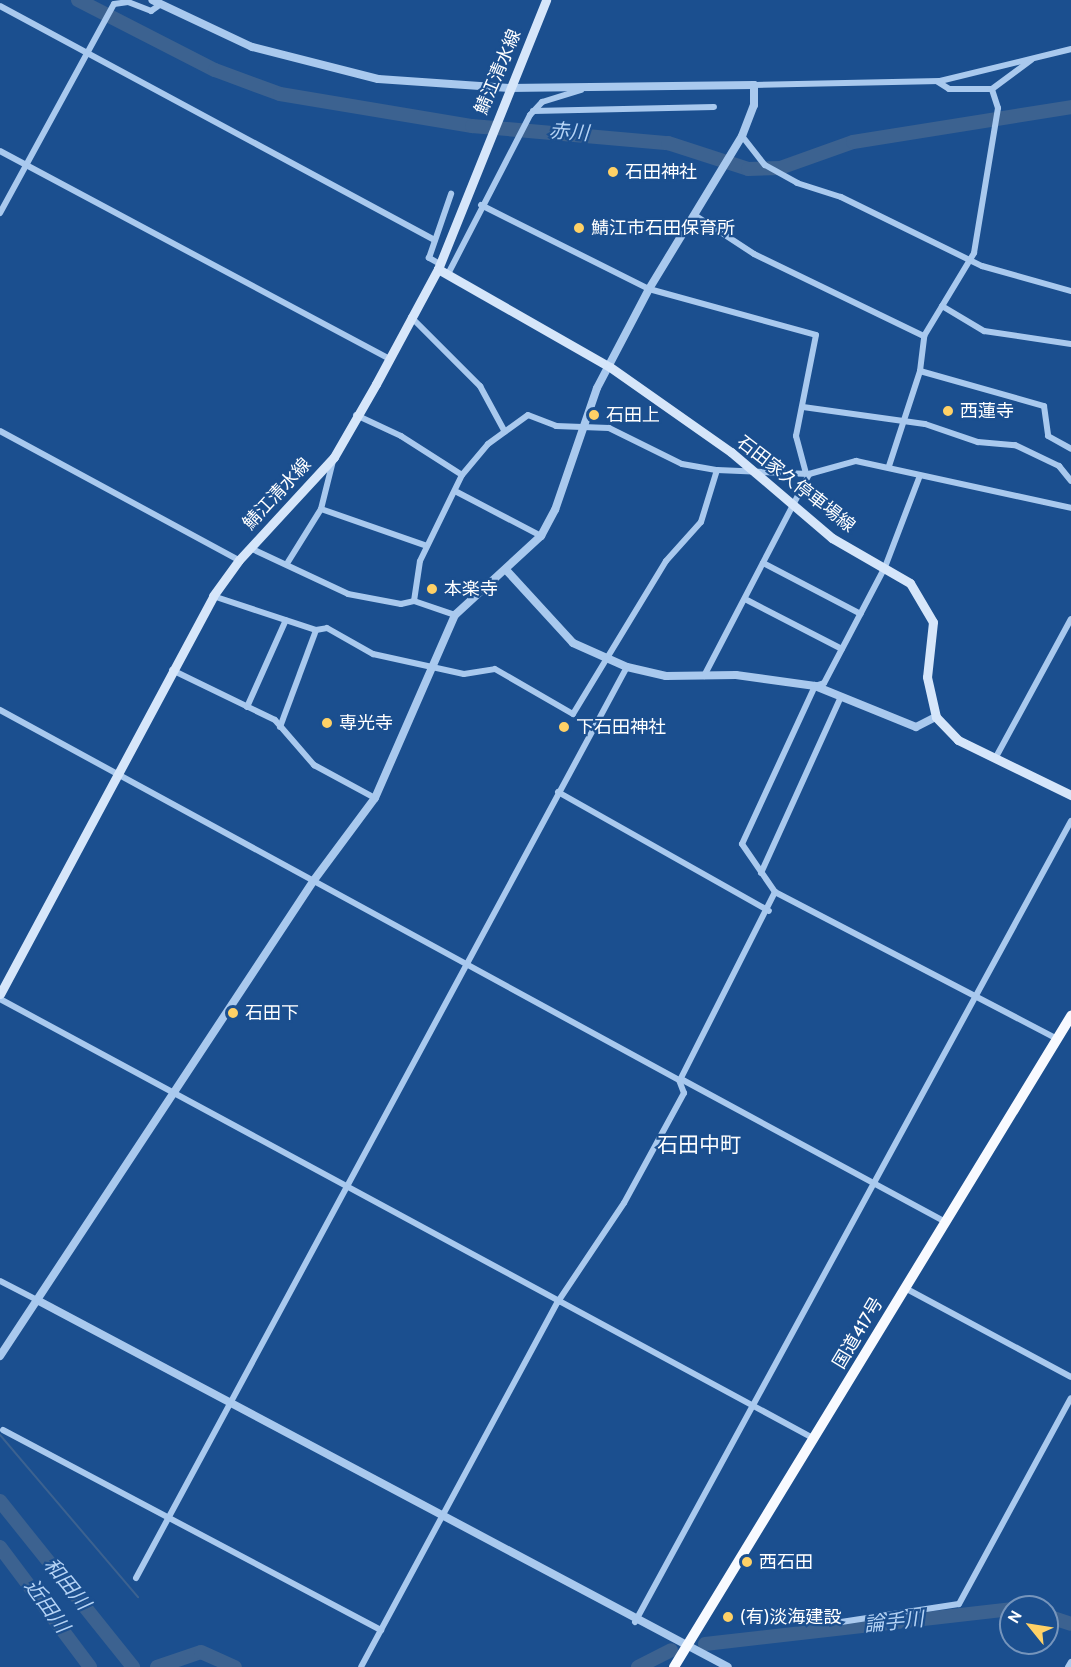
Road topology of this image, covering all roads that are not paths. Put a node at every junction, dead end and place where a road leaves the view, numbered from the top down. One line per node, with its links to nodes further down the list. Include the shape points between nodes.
1 (546, 0): 10 (main road, 鯖江清水線)
2 (157, 2): 5 (street, via 151,10 128,2 112,8); 10 (street, via 288,60 378,79)
3 (0, 6): 5 (street)
4 (1071, 49): 6 (street)
5 (86, 53): 16 (street); 21 (street)
6 (1031, 60): 7 (street); 11 (street)
7 (938, 81): 9 (street); 11 (street, via 949,89)
8 (596, 85): 9 (street); 10 (street); 13 (street, via 542,102)
9 (754, 85): 14 (street, via 752,118)
10 (509, 88): 23 (main road, 鯖江清水線)
11 (992, 89): 22 (street, via 998,108 974,253)
12 (714, 107): 13 (street)
13 (534, 111): 18 (street)
14 (742, 136): 20 (street); 22 (street, via 765,165 797,183 895,222)
15 (0, 151): 16 (street)
16 (26, 165): 19 (street); 31 (street)
17 (451, 194): 21 (street)
18 (481, 205): 24 (street); 25 (street)
19 (0, 213)
20 (696, 216): 25 (street); 29 (street, via 754,254)
21 (433, 239): 23 (street, via 429,258)
22 (967, 260): 26 (street); 27 (street)
23 (439, 266): 24 (main road, 石田家久停車場線); 28 (main road, 鯖江清水線)
24 (448, 274): 32 (main road, 石田家久停車場線)
25 (649, 289): 32 (street); 34 (street, via 816,335)
26 (1071, 291)
27 (942, 306): 29 (street); 30 (street, via 984,331)
28 (411, 317): 31 (main road, 鯖江清水線); 39 (street, via 480,386)
29 (924, 336): 33 (street)
30 (1071, 344)
31 (389, 359): 35 (main road, 鯖江清水線)
32 (610, 367): 37 (street); 44 (main road, 石田家久停車場線)
33 (920, 371): 36 (street); 40 (street, via 1044,406 1048,436)
34 (803, 407): 36 (street); 45 (street, via 796,436)
35 (356, 415): 41 (main road, 鯖江清水線); 46 (street, via 401,436)
36 (902, 421): 42 (street); 48 (street, via 1026,449 1059,466)
37 (585, 426): 39 (street, via 556,426 528,415); 43 (street, via 609,428 682,464); 53 (street)
38 (0, 431): 56 (street)
39 (505, 432): 46 (street)
40 (1071, 449)
41 (334, 457): 52 (street); 55 (main road, 鯖江清水線)
42 (889, 466): 45 (street, via 846,461); 47 (street)
43 (717, 470): 44 (street); 70 (street, via 700,522 666,561)
44 (755, 471): 45 (street); 50 (main road, 石田家久停車場線)
45 (808, 473): 50 (street)
46 (462, 475): 49 (street)
47 (919, 478): 51 (street); 59 (street)
48 (1071, 481)
49 (455, 491): 53 (street); 54 (street)
50 (793, 507): 58 (street); 59 (main road, 石田家久停車場線)
51 (1071, 508)
52 (321, 509): 54 (street); 57 (street)
53 (541, 536): 60 (street)
54 (427, 546): 63 (street)
55 (250, 548): 56 (main road, 鯖江清水線); 57 (street)
56 (239, 560): 61 (main road, 鯖江清水線)
57 (288, 562): 63 (street, via 348,594 401,604)
58 (763, 563): 62 (street); 64 (street)
59 (885, 567): 64 (street); 79 (main road, 石田家久停車場線, via 915,587 931,616 927,677)
60 (508, 572): 65 (street); 70 (street, via 558,630)
61 (213, 596): 67 (street); 73 (main road, 鯖江清水線)
62 (745, 599): 69 (street); 74 (street)
63 (414, 601): 65 (street)
64 (861, 614): 69 (street)
65 (455, 615): 71 (street)
66 (1071, 618): 81 (street)
67 (286, 620): 68 (street); 77 (street)
68 (316, 630): 71 (street, via 327,628 373,654); 80 (street)
69 (842, 650): 75 (street, via 824,683)
70 (608, 659): 71 (street, via 573,714 495,669 464,674); 72 (street)
71 (431, 667): 85 (street)
72 (627, 667): 74 (street, via 666,676); 83 (street)
73 (172, 670): 77 (street); 82 (main road, 鯖江清水線)
74 (704, 676): 75 (street)
75 (815, 686): 76 (street); 87 (street, via 742,844)
76 (841, 697): 79 (street, via 905,726 916,728); 87 (street)
77 (247, 707): 80 (street)
78 (0, 710): 82 (street)
79 (936, 717): 81 (main road, via 958,740)
80 (280, 726): 85 (street, via 314,765)
81 (996, 757): 84 (main road)
82 (119, 776): 88 (street); 92 (main road, 鯖江清水線)
83 (558, 792): 90 (street); 91 (street)
84 (1071, 795)
85 (375, 798): 88 (street)
86 (1071, 821): 93 (street)
87 (761, 873): 89 (street)
88 (314, 880): 91 (street); 98 (street)
89 (775, 892): 90 (street); 93 (street)
90 (770, 911): 97 (street)
91 (465, 961): 97 (street); 100 (street)
92 (0, 994)
93 (976, 997): 96 (street); 99 (street)
94 (0, 999): 98 (street)
95 (1071, 1016): 96 (highway, 国道417号)
96 (1057, 1039): 101 (highway, 国道417号)
97 (680, 1079): 99 (street); 105 (street, via 684,1093 630,1193)
98 (173, 1093): 100 (street); 104 (street)
99 (873, 1179): 101 (street); 110 (street)
100 (347, 1185): 105 (street); 109 (street)
101 (945, 1222): 103 (highway, 国道417号)
102 (0, 1281): 104 (street)
103 (905, 1288): 107 (street); 112 (highway, 国道417号)
104 (37, 1300): 106 (street); 109 (street)
105 (557, 1303): 110 (street); 114 (street)
106 (0, 1356)
107 (1071, 1377)
108 (1071, 1398): 117 (street, via 959,1604)
109 (231, 1403): 113 (street); 114 (street)
110 (752, 1406): 112 (street); 116 (street)
111 (3, 1430): 113 (street)
112 (813, 1438): 119 (highway, 国道417号)
113 (170, 1516): 115 (street); 118 (street)
114 (441, 1518): 116 (street); 118 (street)
115 (136, 1578)
116 (635, 1622): 119 (street)
117 (841, 1622)
118 (381, 1630): 121 (street)
119 (687, 1646): 122 (highway, 国道417号); 123 (street)
120 (1071, 1662): 124 (street)
121 (361, 1667)
122 (674, 1667)
123 (728, 1667)
124 (1068, 1667)

